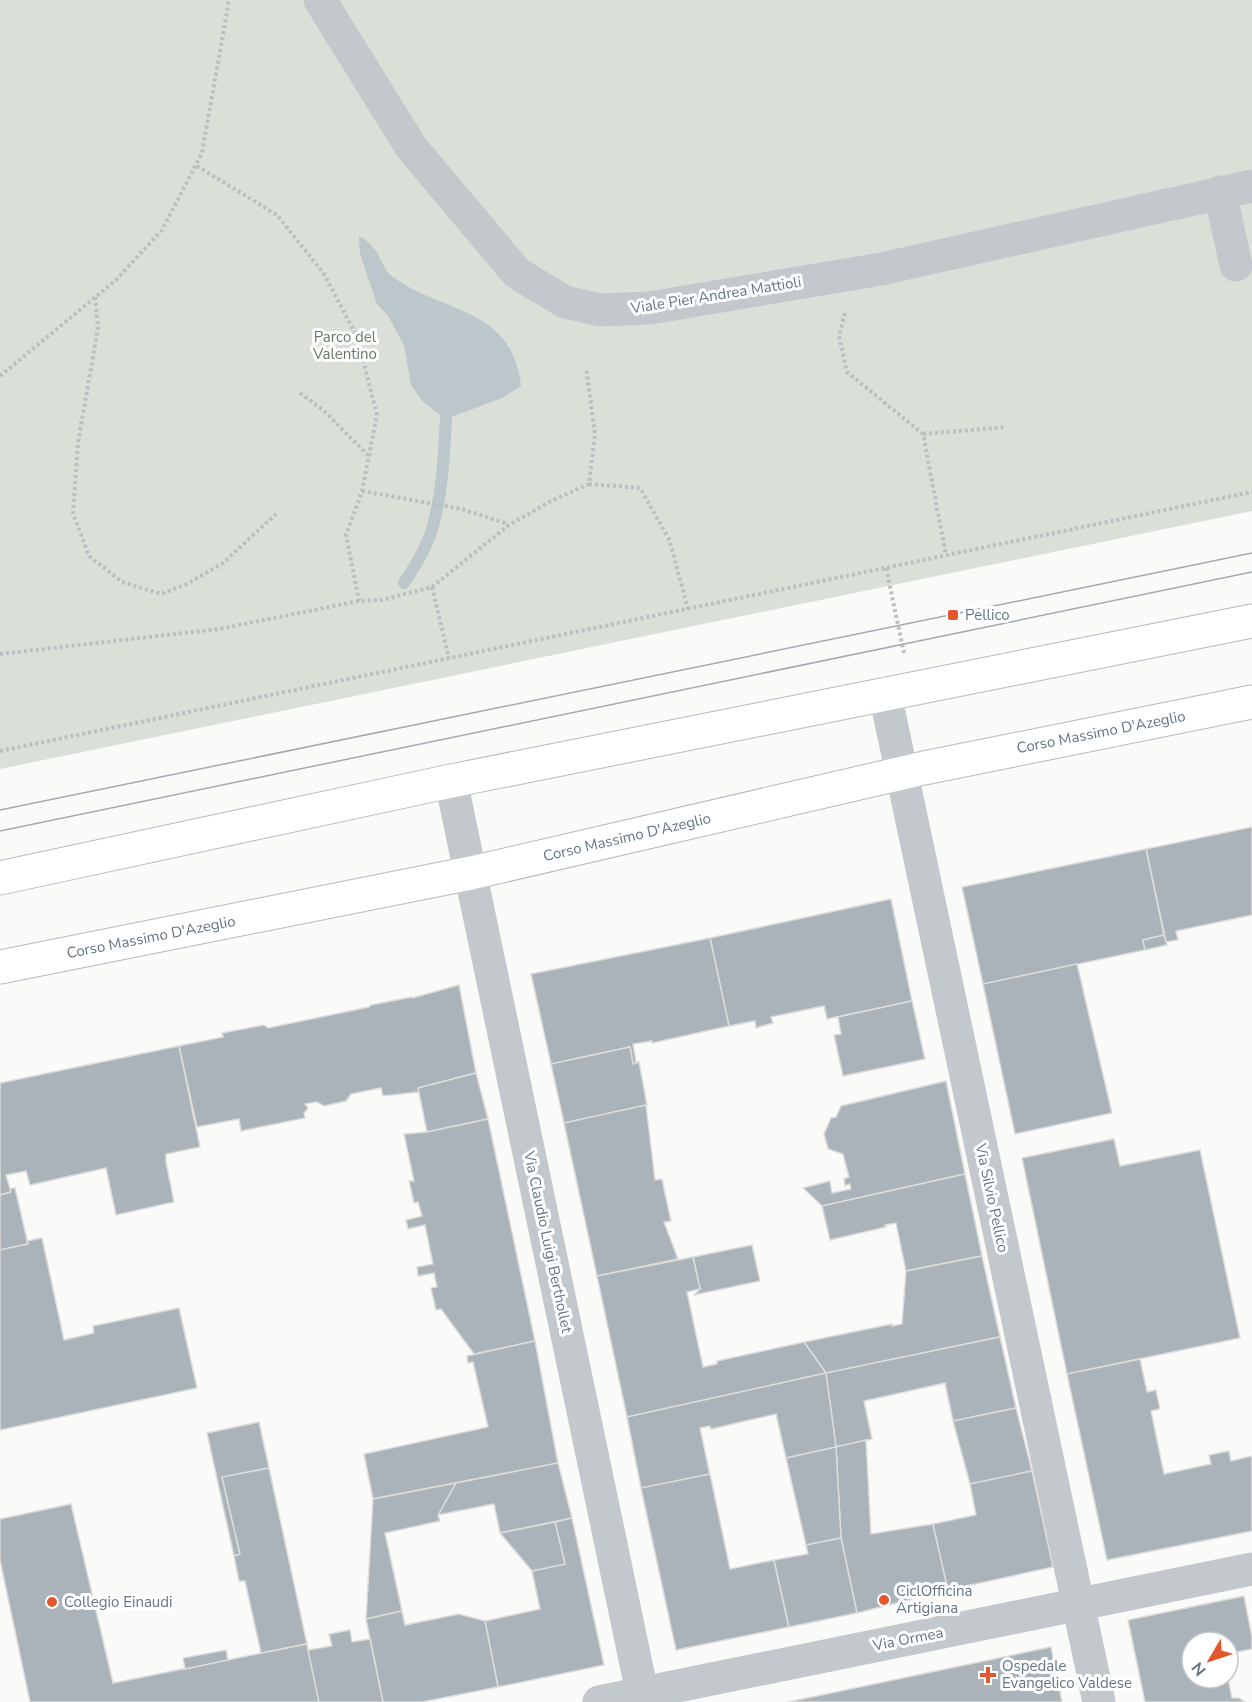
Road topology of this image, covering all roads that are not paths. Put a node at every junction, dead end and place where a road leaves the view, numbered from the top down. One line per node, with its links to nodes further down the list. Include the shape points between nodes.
1 (320, 0): 3 (street, Viale Pier Andrea Mattioli, via 411,147 517,273 565,302 600,310 650,308 881,269)
2 (1252, 186): 3 (street, Viale Pier Andrea Mattioli)
3 (1220, 192): 4 (street)
4 (1236, 265)
5 (1252, 621): 6 (main road)
6 (885, 694): 8 (street, Via Silvio Pellico); 9 (main road)
7 (1252, 702): 8 (main road, Corso Massimo D'Azeglio)
8 (902, 773): 10 (main road, Corso Massimo D'Azeglio); 14 (street, Via Silvio Pellico)
9 (451, 781): 10 (street, Via Claudio Luigi Berthollet); 11 (main road)
10 (471, 873): 12 (main road, Corso Massimo D'Azeglio); 15 (street, Via Claudio Luigi Berthollet)
11 (0, 878)
12 (0, 967)
13 (1252, 1569): 14 (street, Via Ormea)
14 (1078, 1604): 15 (street, Via Ormea); 17 (street, Via Silvio Pellico)
15 (643, 1697): 16 (street, Via Ormea)
16 (599, 1702)
17 (1099, 1702)

